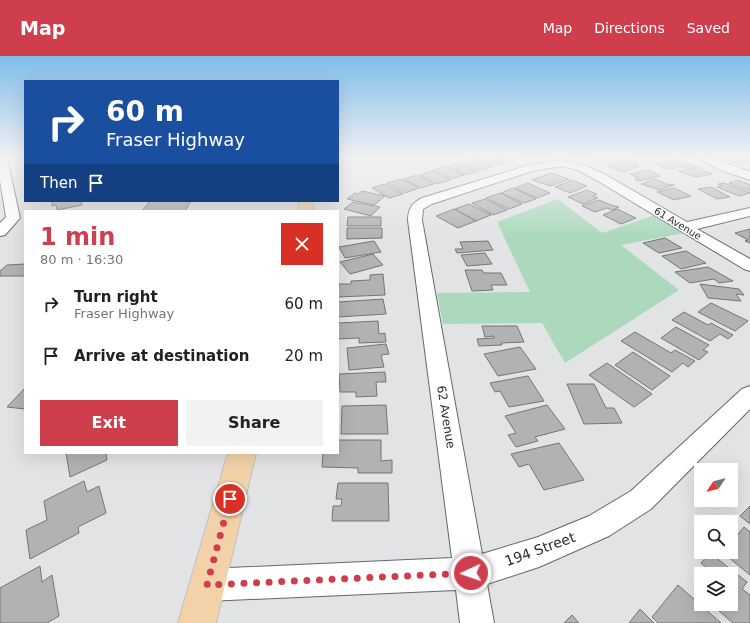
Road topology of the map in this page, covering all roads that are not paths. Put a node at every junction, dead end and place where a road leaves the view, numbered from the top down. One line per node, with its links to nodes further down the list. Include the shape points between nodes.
1 (7, 184): 7 (street, via 13,218)
2 (479, 184): 4 (street, 61 Avenue, via 427,201)
3 (612, 184): 6 (street, 61 Avenue)
4 (414, 212): 11 (street, 62 Avenue)
5 (750, 212): 6 (street)
6 (686, 227): 8 (street, 61 Avenue)
7 (0, 232)
8 (750, 266)
9 (750, 395): 11 (street, 194 Street, via 641,500 599,526 539,552)
10 (242, 454): 12 (main road)
11 (471, 573): 12 (street, 194 Street); 14 (street, 62 Avenue)
12 (207, 585): 13 (main road)
13 (197, 623)
14 (477, 623)

